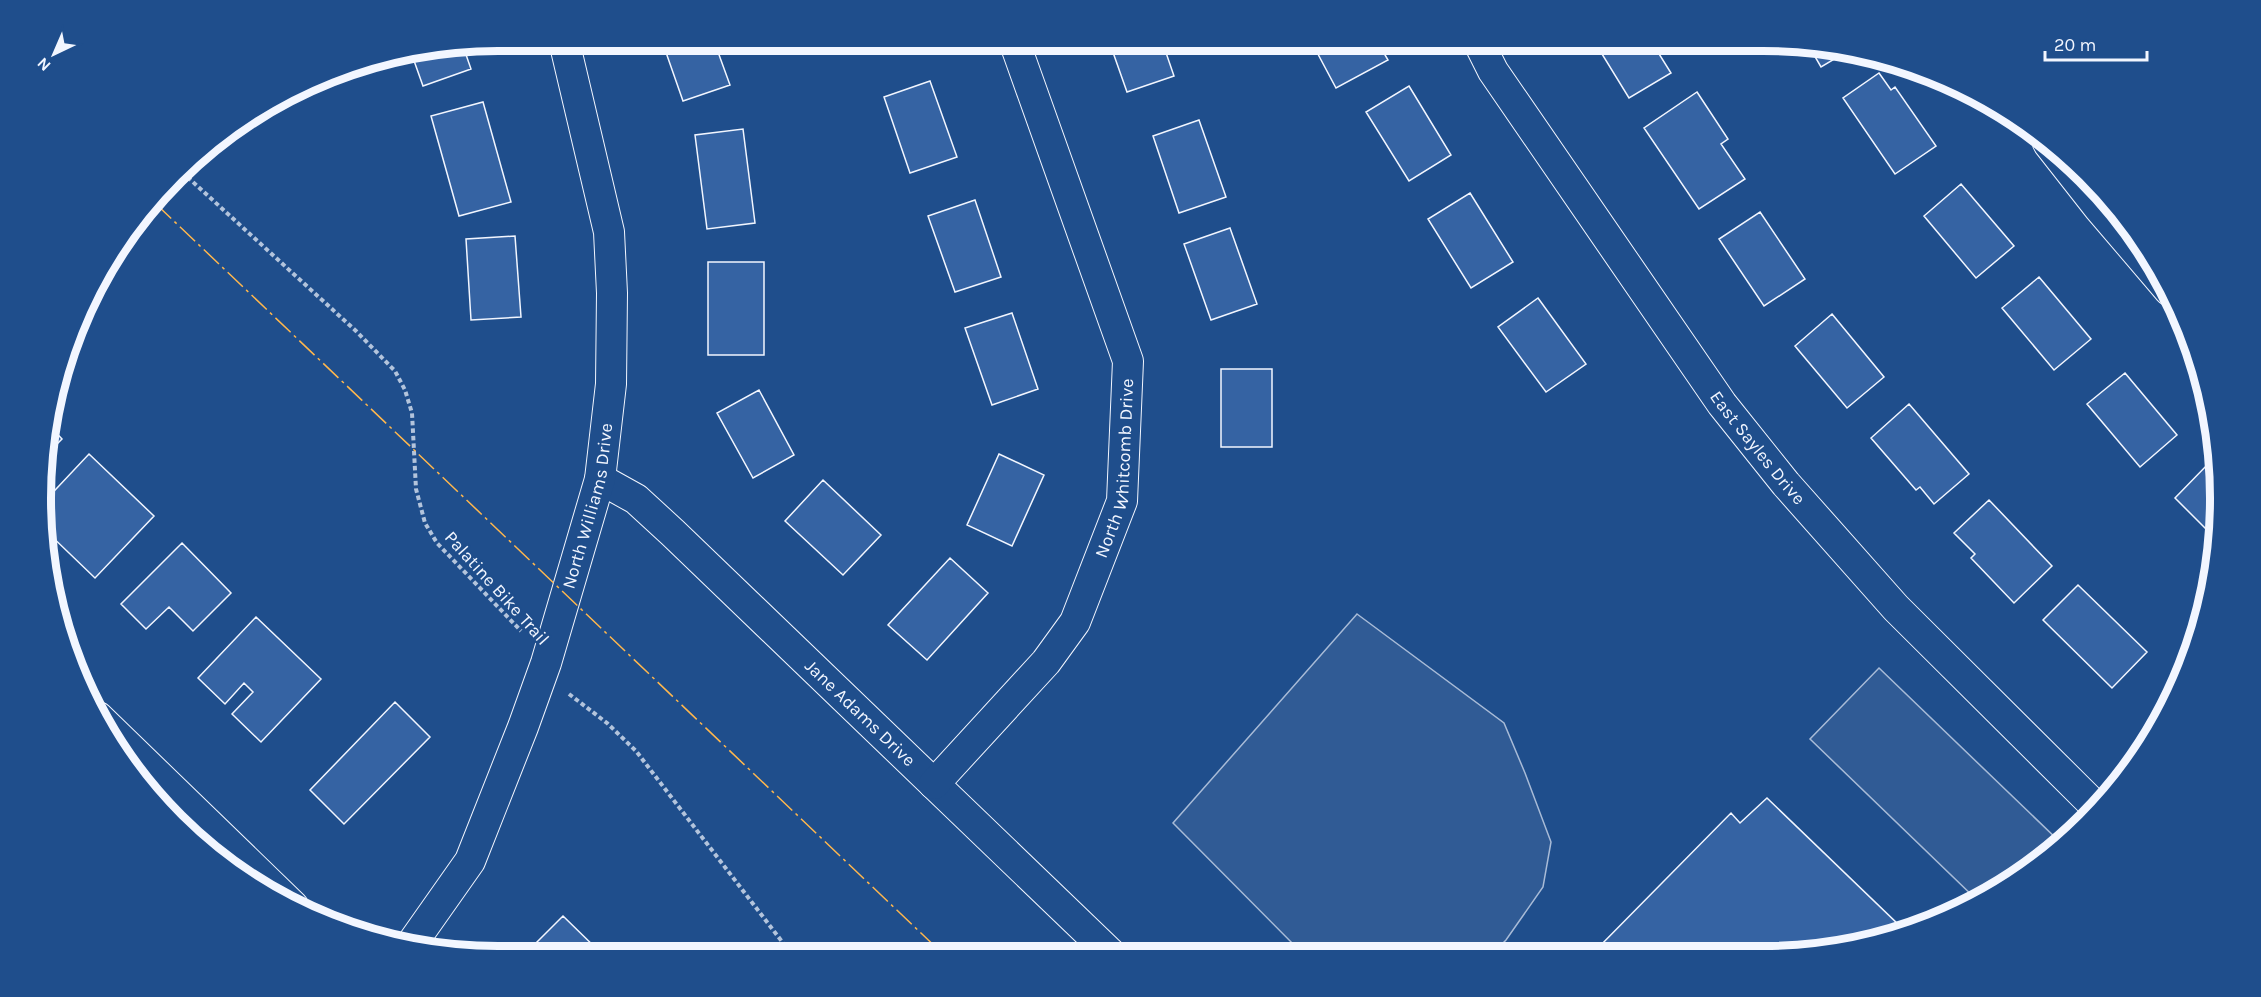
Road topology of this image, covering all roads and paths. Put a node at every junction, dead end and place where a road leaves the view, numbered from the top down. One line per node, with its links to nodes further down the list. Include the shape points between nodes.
1 (567, 51): 7 (street, North Williams Drive, via 609,232 611,384)
2 (1018, 51): 10 (street, North Whitcomb Drive, via 1128,361 1122,501 1075,622 1046,662)
3 (1483, 51): 11 (street, East Sayles Drive, via 1493,71 1656,310 1722,404 1786,484 1896,608)
4 (187, 177): 8 (path, Palatine Bike Trail, via 395,371 412,413 416,489 425,523 437,543 521,630)
5 (2077, 180): 6 (street)
6 (2135, 251)
7 (600, 479): 8 (street, North Williams Drive); 10 (street, Jane Adams Drive, via 636,500 666,526)
8 (546, 663): 13 (street, North Williams Drive, via 470,861); 14 (path, Palatine Bike Trail, via 571,696 636,751)
9 (122, 740): 12 (street)
10 (934, 784): 15 (street, Jane Adams Drive)
11 (2091, 802)
12 (268, 882)
13 (416, 938)
14 (785, 946)
15 (1104, 946)

